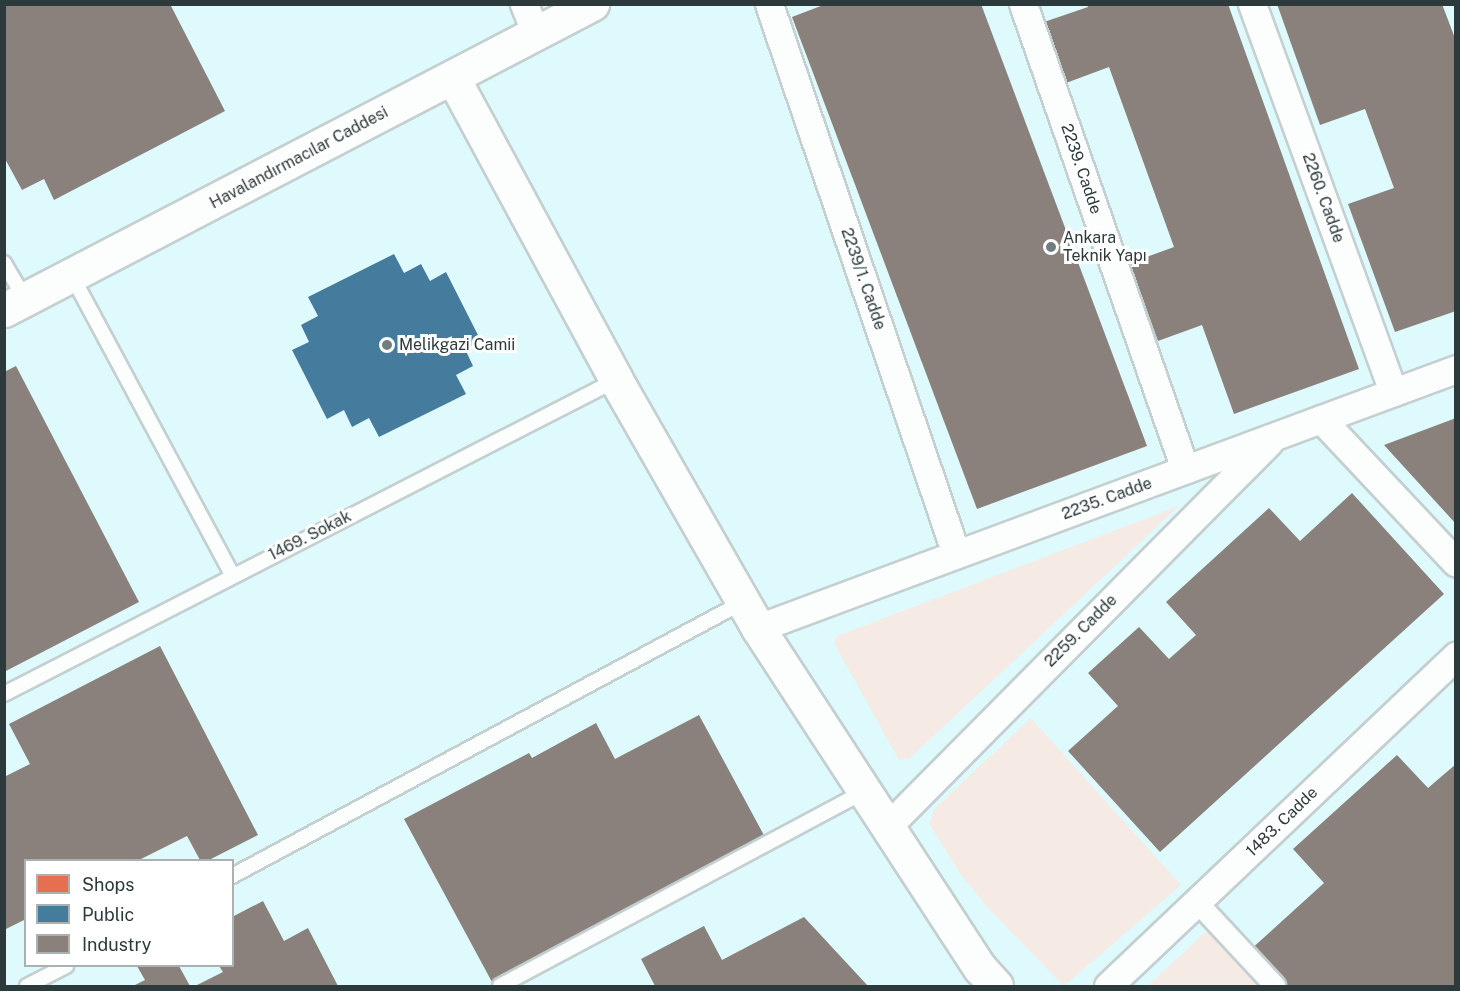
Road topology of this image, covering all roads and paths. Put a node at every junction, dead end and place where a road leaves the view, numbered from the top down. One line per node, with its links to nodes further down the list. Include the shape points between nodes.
1 (592, 4): 5 (street, Havalandırmacılar Caddesi)
2 (769, 4): 16 (street, 2239/1. Cadde)
3 (1023, 4): 15 (street, 2239. Cadde)
4 (1252, 4): 12 (street, 2260. Cadde)
5 (530, 19): 6 (street, Havalandırmacılar Caddesi)
6 (453, 78): 8 (street, Havalandırmacılar Caddesi); 11 (street)
7 (4, 263): 9 (lane)
8 (72, 276): 9 (street, Havalandırmacılar Caddesi); 18 (lane)
9 (15, 305)
10 (1455, 369): 12 (street, 2235. Cadde)
11 (616, 380): 18 (lane, 1469. Sokak); 19 (street)
12 (1393, 393): 13 (street, 2235. Cadde)
13 (1321, 419): 14 (street, 2235. Cadde); 17 (street)
14 (1275, 436): 15 (street, 2235. Cadde); 23 (street, 2259. Cadde)
15 (1185, 470): 16 (street, 2235. Cadde)
16 (956, 554): 19 (street, 2235. Cadde)
17 (1455, 563)
18 (233, 576): 21 (lane, 1469. Sokak)
19 (751, 615): 22 (street); 24 (lane)
20 (1455, 656): 25 (street, 1483. Cadde)
21 (4, 694)
22 (865, 791): 23 (street); 28 (lane)
23 (888, 826): 29 (street)
24 (234, 875)
25 (1197, 902): 30 (street, 1483. Cadde); 31 (street)
26 (64, 967): 27 (lane)
27 (27, 987)
28 (500, 987)
29 (996, 987)
30 (1108, 987)
31 (1275, 987)

